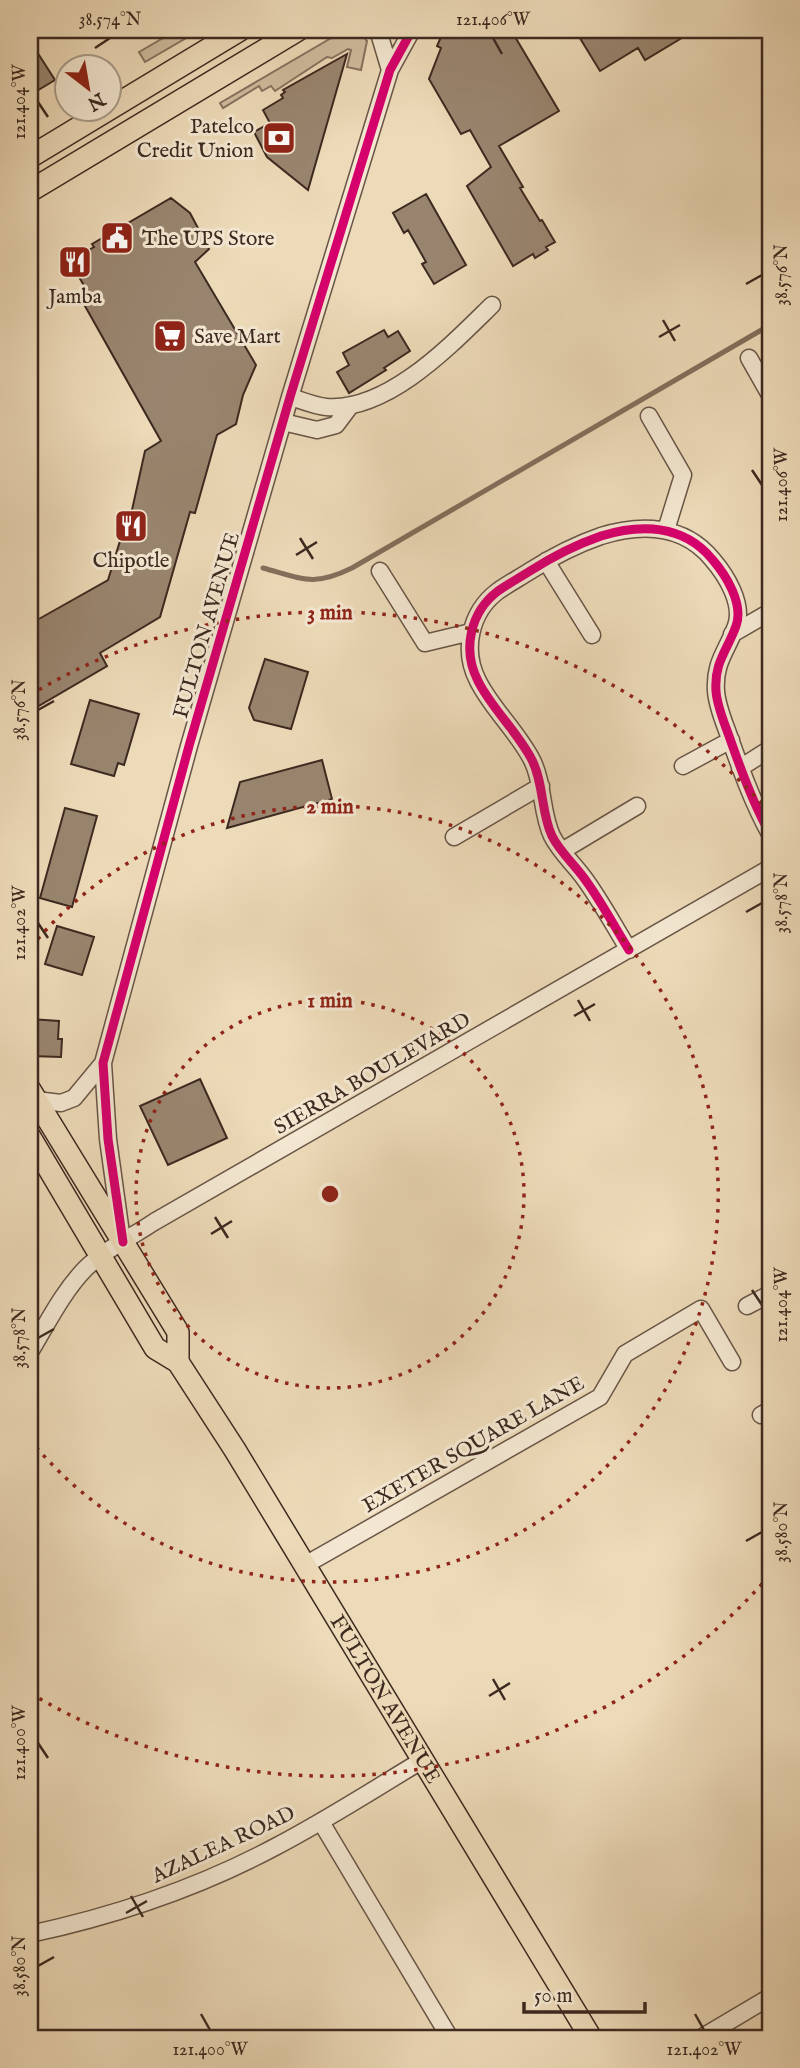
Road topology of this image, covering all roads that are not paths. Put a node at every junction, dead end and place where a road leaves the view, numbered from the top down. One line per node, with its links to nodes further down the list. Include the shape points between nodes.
1 (240, 30): 8 (main road)
2 (272, 30): 6 (main road, via 249,47)
3 (298, 30): 6 (main road)
4 (378, 30): 7 (street)
5 (412, 30): 7 (street, FULTON AVENUE)
6 (248, 58): 13 (main road)
7 (390, 70): 17 (street, FULTON AVENUE)
8 (122, 102)
9 (89, 122): 11 (main road)
10 (109, 122): 12 (main road)
11 (30, 158)
12 (30, 173)
13 (30, 191)
14 (492, 305): 18 (street, via 419,371 361,404)
15 (749, 358): 16 (street)
16 (770, 395)
17 (290, 397): 18 (street, via 326,407); 20 (street, FULTON AVENUE)
18 (351, 405): 20 (street, via 337,425 317,430)
19 (649, 416): 21 (street, via 682,475)
20 (283, 422): 39 (street, FULTON AVENUE, via 161,841)
21 (666, 530): 22 (street, via 624,529); 26 (street, via 701,548 725,577 737,606)
22 (546, 561): 25 (street, via 497,592 485,604); 27 (street)
23 (380, 571): 25 (street, via 425,643)
24 (770, 612): 26 (street)
25 (471, 632): 32 (street, via 469,646 477,680 521,741)
26 (732, 634): 28 (street, via 716,675 720,709)
27 (592, 635)
28 (731, 740): 30 (street); 31 (street)
29 (770, 749): 31 (street)
30 (683, 766)
31 (740, 768): 34 (street)
32 (541, 786): 35 (street); 36 (street, via 548,824)
33 (637, 806): 36 (street)
34 (770, 834)
35 (454, 837)
36 (562, 851): 38 (street, via 597,896)
37 (770, 868): 38 (street, SIERRA BOULEVARD)
38 (629, 950): 42 (street, SIERRA BOULEVARD)
39 (103, 1063): 40 (street, FULTON AVENUE, via 74,1098 61,1103); 42 (street, FULTON AVENUE)
40 (33, 1095): 42 (main road)
41 (30, 1137): 43 (main road, FULTON AVENUE)
42 (123, 1242): 43 (street, SIERRA BOULEVARD); 47 (main road, FULTON AVENUE, via 178,1332)
43 (101, 1256): 46 (street, SIERRA BOULEVARD, via 61,1299); 47 (main road, FULTON AVENUE, via 155,1348)
44 (770, 1294): 45 (street)
45 (747, 1306)
46 (30, 1352)
47 (178, 1362): 49 (main road, FULTON AVENUE)
48 (732, 1362): 49 (street, EXETER SQUARE LANE, via 701,1310 625,1354 600,1397)
49 (305, 1565): 50 (main road, FULTON AVENUE)
50 (421, 1760): 51 (street, AZALEA ROAD); 55 (main road, FULTON AVENUE)
51 (321, 1822): 52 (street, AZALEA ROAD, via 226,1871 164,1896); 54 (street)
52 (30, 1934)
53 (770, 1997): 56 (street)
54 (450, 2038)
55 (591, 2038)
56 (701, 2038)

